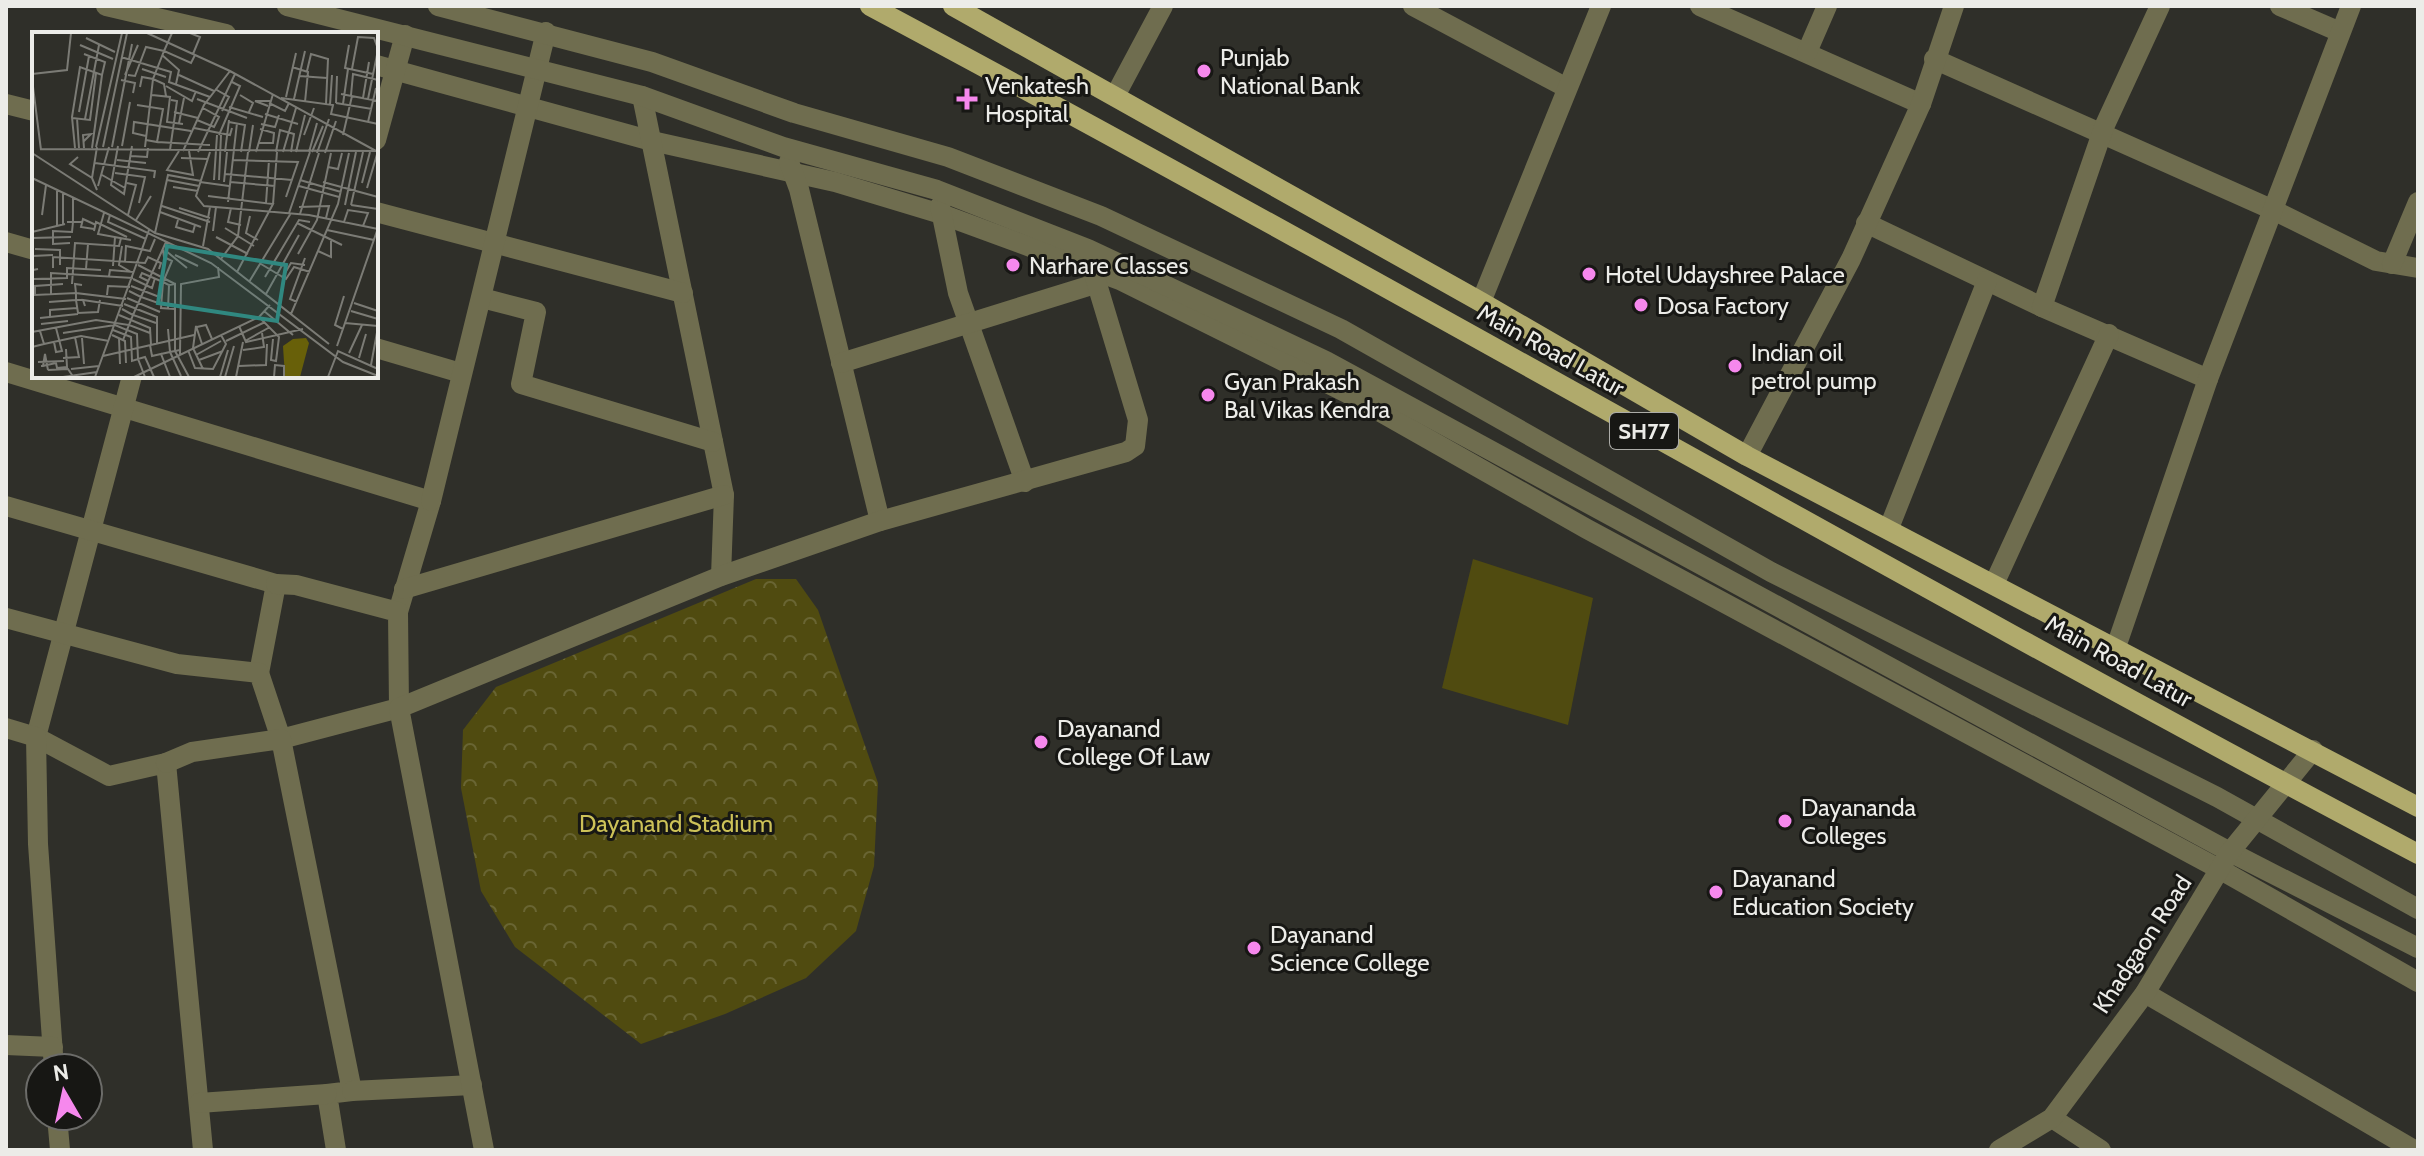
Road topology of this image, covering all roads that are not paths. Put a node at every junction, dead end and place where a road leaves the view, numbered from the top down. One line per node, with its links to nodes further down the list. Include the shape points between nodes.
1 (106, 6): 15 (street)
2 (287, 6): 18 (street)
3 (438, 6): 16 (street)
4 (870, 6): 87 (main road, Main Road Latur / SH77)
5 (953, 6): 25 (main road, Main Road Latur / SH77)
6 (1163, 6): 25 (street)
7 (1414, 6): 23 (street)
8 (1601, 6): 23 (street)
9 (1700, 6): 19 (street)
10 (1827, 6): 19 (street)
11 (1954, 6): 20 (street)
12 (2160, 6): 31 (street)
13 (2280, 6): 17 (street)
14 (2351, 6): 17 (street)
15 (217, 32)
16 (546, 32): 21 (street); 55 (street, via 948,157 1101,216)
17 (2340, 32): 37 (street)
18 (405, 35): 21 (street); 22 (street)
19 (1807, 52): 27 (street)
20 (1934, 59): 27 (street); 31 (street)
21 (537, 66): 24 (street); 28 (street)
22 (385, 67): 28 (street); 30 (street)
23 (1567, 88): 50 (street)
24 (642, 96): 32 (street); 33 (street)
25 (1115, 96): 50 (main road, Main Road Latur / SH77)
26 (6, 104): 29 (street)
27 (1921, 104): 40 (street)
28 (527, 107): 32 (street); 41 (street)
29 (32, 110)
30 (378, 124)
31 (2102, 134): 37 (street); 51 (street)
32 (652, 141): 34 (street); 48 (street)
33 (783, 147): 34 (street); 35 (street)
34 (792, 170): 39 (street); 56 (street)
35 (937, 190): 39 (street); 45 (street)
36 (2418, 202): 44 (street)
37 (2271, 209): 44 (street); 60 (street)
38 (378, 212): 41 (street)
39 (941, 214): 45 (street); 52 (street)
40 (1866, 223): 47 (street); 64 (street)
41 (495, 241): 48 (street); 49 (street)
42 (6, 242): 43 (street)
43 (32, 249)
44 (2392, 264): 46 (street)
45 (1091, 267): 52 (street); 61 (street); 65 (street, via 1138,420 1135,446); 91 (street, via 1347,393 1587,529)
46 (2418, 268)
47 (1987, 281): 51 (street); 70 (street)
48 (683, 293): 63 (street)
49 (482, 298): 58 (street); 63 (street, via 536,312 521,384)
50 (1481, 302): 64 (main road, Main Road Latur / SH77)
51 (2042, 307): 53 (street)
52 (969, 322): 56 (street); 65 (street)
53 (2109, 334): 60 (street); 73 (street)
54 (378, 349): 58 (street)
55 (1386, 354): 61 (street); 89 (street, via 1771,572)
56 (841, 363): 69 (street)
57 (6, 372): 62 (street)
58 (461, 373): 67 (street)
59 (131, 378): 62 (street)
60 (2208, 379): 79 (street)
61 (1368, 384): 91 (street)
62 (124, 405): 67 (street); 71 (street)
63 (713, 442): 66 (street)
64 (1747, 456): 70 (main road, Main Road Latur / SH77)
65 (1025, 482): 69 (street)
66 (724, 495): 72 (street); 75 (street)
67 (431, 501): 75 (street)
68 (6, 506): 71 (street)
69 (880, 521): 72 (street)
70 (1889, 528): 73 (main road, Main Road Latur / SH77)
71 (90, 530): 74 (street); 78 (street)
72 (721, 576): 81 (street)
73 (1995, 582): 79 (main road, Main Road Latur / SH77)
74 (276, 584): 76 (street); 80 (street)
75 (404, 589): 76 (street)
76 (398, 612): 81 (street)
77 (6, 618): 78 (street)
78 (63, 634): 80 (street, via 177,664); 83 (street)
79 (2116, 647): 85 (main road, Main Road Latur / SH77)
80 (259, 673): 84 (street)
81 (399, 708): 84 (street); 99 (street)
82 (6, 728): 83 (street)
83 (36, 737): 86 (street, via 109,776); 98 (street)
84 (281, 739): 86 (street, via 192,752); 100 (street)
85 (2313, 750): 87 (street, Khadgaon Road); 88 (main road, Main Road Latur / SH77)
86 (166, 763): 102 (street)
87 (2285, 784): 89 (street, Khadgaon Road); 90 (main road, Main Road Latur / SH77)
88 (2418, 807)
89 (2257, 819): 91 (street, Khadgaon Road); 92 (street)
90 (2418, 854)
91 (2226, 861): 93 (street); 94 (street); 95 (street, Khadgaon Road)
92 (2418, 909)
93 (2418, 948)
94 (2418, 982)
95 (2145, 993): 103 (street, Khadgaon Road); 109 (street)
96 (6, 1045): 97 (street)
97 (32, 1052)
98 (54, 1052)
99 (472, 1085): 100 (street); 106 (street)
100 (352, 1091): 101 (street)
101 (327, 1094): 102 (street); 105 (street)
102 (199, 1103): 104 (street)
103 (2052, 1118): 107 (street, Khadgaon Road); 108 (street)
104 (203, 1150)
105 (336, 1150)
106 (484, 1150)
107 (1999, 1150)
108 (2101, 1150)
109 (2414, 1150)

